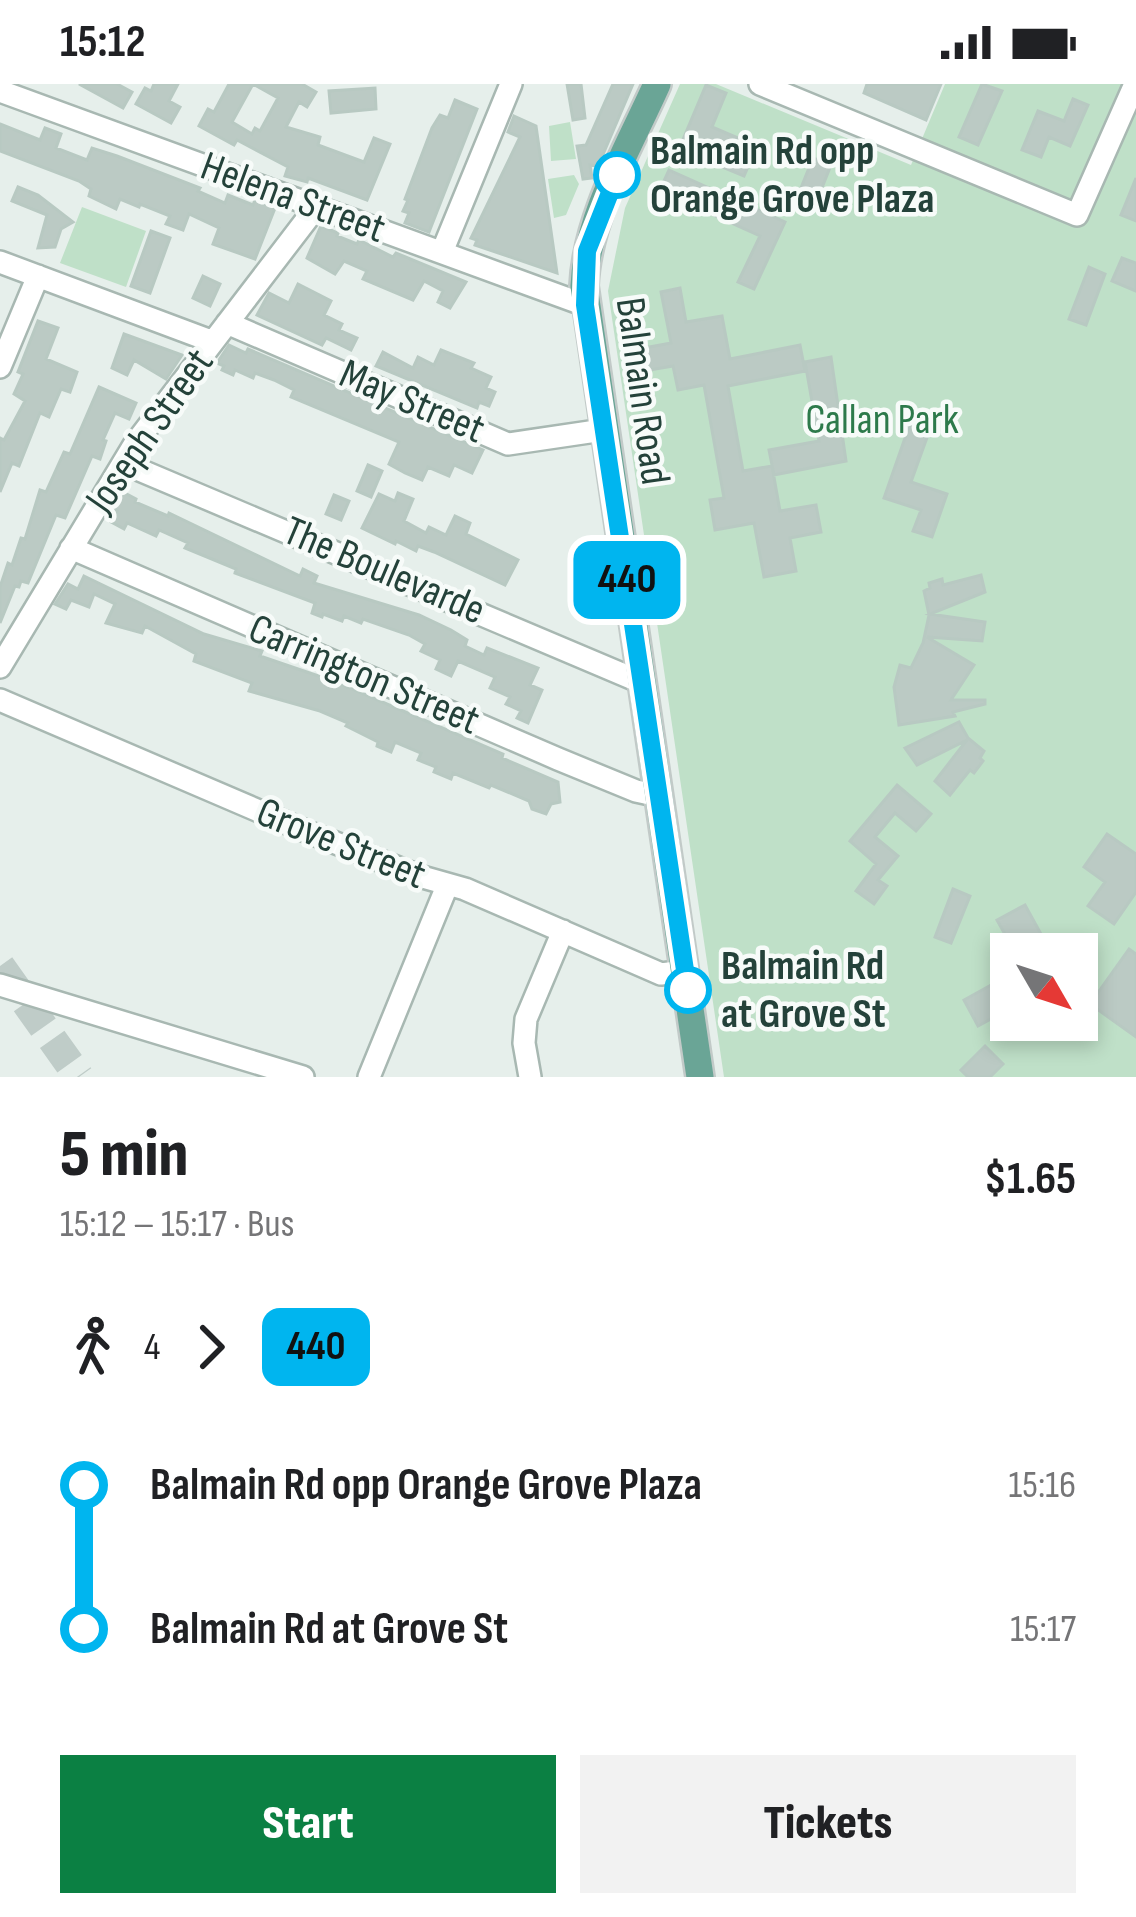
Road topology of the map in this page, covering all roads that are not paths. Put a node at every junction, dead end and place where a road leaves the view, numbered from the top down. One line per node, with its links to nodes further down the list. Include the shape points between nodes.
1 (511, 84): 7 (street)
2 (657, 84): 10 (main road, Balmain Road, via 587,251)
3 (760, 84): 4 (street, via 1077,215)
4 (1135, 84)
5 (0, 92): 6 (street, Helena Street)
6 (317, 206): 7 (street, Helena Street); 11 (street, Joseph Street)
7 (442, 252): 10 (street, Helena Street)
8 (0, 262): 9 (street)
9 (38, 276): 12 (street); 13 (street)
10 (585, 305): 14 (main road, Balmain Road)
11 (227, 323): 12 (street, Joseph Street); 14 (street, May Street, via 508,444)
12 (212, 340): 15 (street, Joseph Street)
13 (0, 367)
14 (603, 430): 18 (main road, Balmain Road)
15 (123, 463): 16 (street, Joseph Street); 18 (street, The Boulevarde)
16 (71, 548): 17 (street, Joseph Street); 20 (street, Carrington Street)
17 (0, 667)
18 (643, 683): 20 (main road, Balmain Road)
19 (0, 700): 21 (street, Grove Street)
20 (659, 796): 23 (main road, Balmain Road)
21 (456, 887): 22 (street, Grove Street); 26 (street)
22 (562, 932): 23 (street, Grove Street, via 661,974); 27 (street, via 526,1019)
23 (685, 971): 28 (main road, Balmain Road)
24 (0, 985): 25 (street)
25 (303, 1077)
26 (369, 1077)
27 (530, 1077)
28 (700, 1077)

